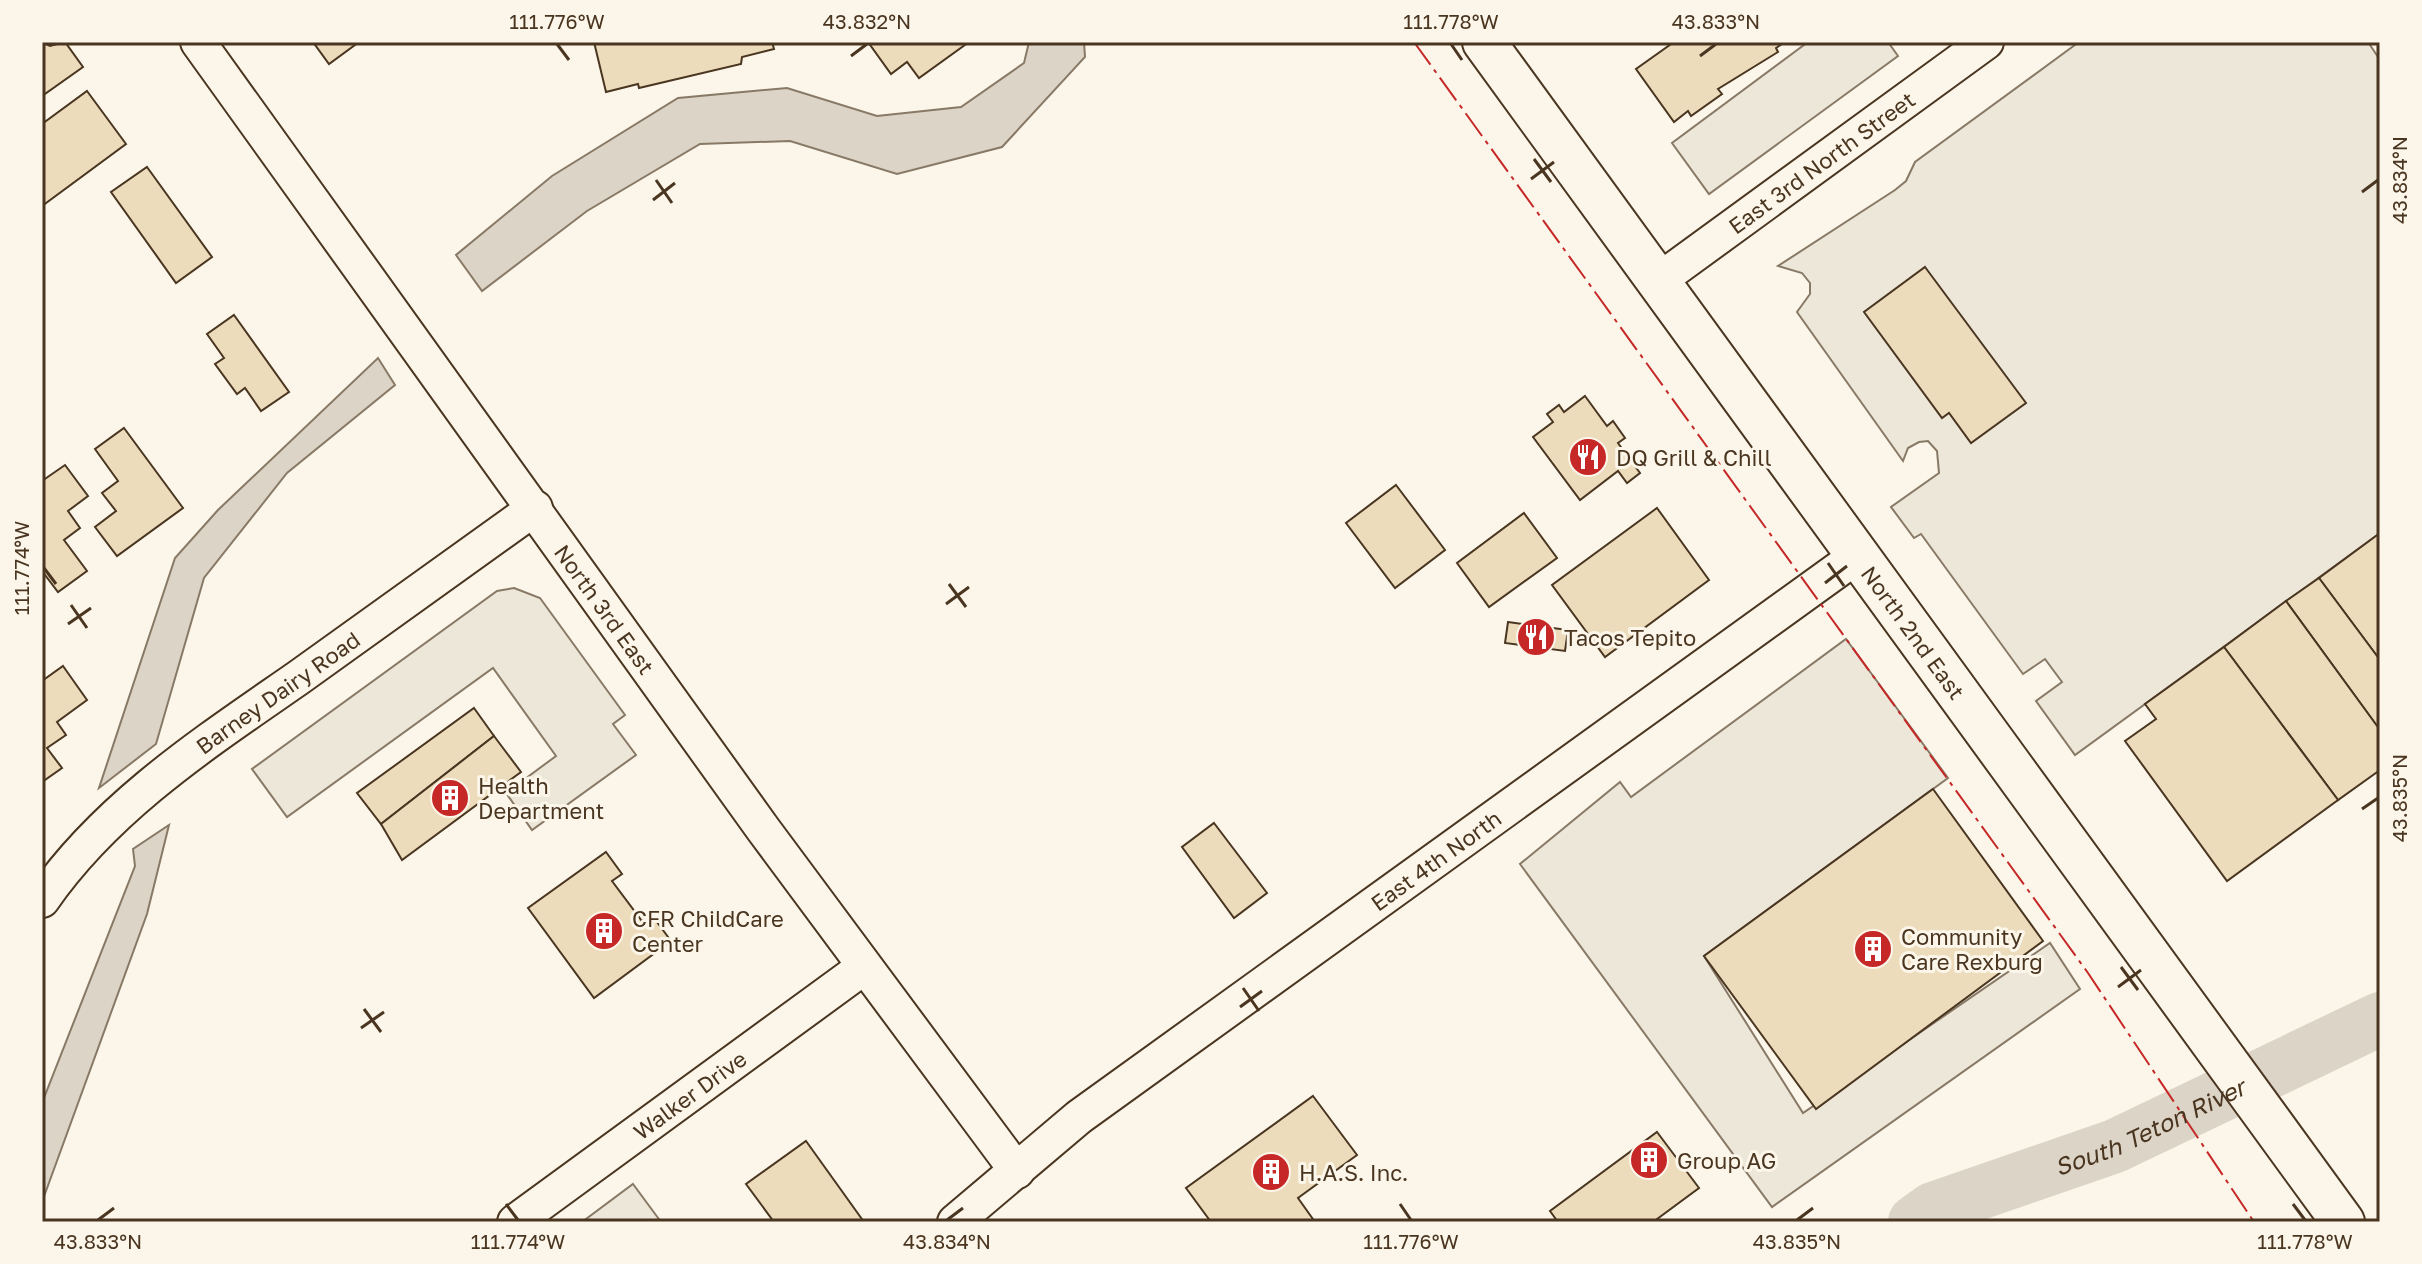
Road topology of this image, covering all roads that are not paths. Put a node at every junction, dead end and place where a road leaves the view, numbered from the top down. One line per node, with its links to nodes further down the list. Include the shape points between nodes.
1 (198, 42): 5 (street, North 3rd East)
2 (1484, 42): 4 (main road, North 2nd East)
3 (1986, 42): 4 (street, East 3rd North Street)
4 (1658, 281): 6 (main road, North 2nd East)
5 (535, 508): 7 (street, Barney Dairy Road, via 175,764 103,829); 8 (street, North 3rd East)
6 (1857, 556): 9 (street, East 4th North, via 1079,1117); 12 (main road, North 2nd East)
7 (42, 900)
8 (864, 967): 9 (street, North 3rd East); 10 (street, Walker Drive)
9 (1017, 1171): 11 (street, East 4th North)
10 (515, 1222)
11 (955, 1222)
12 (2343, 1222)

